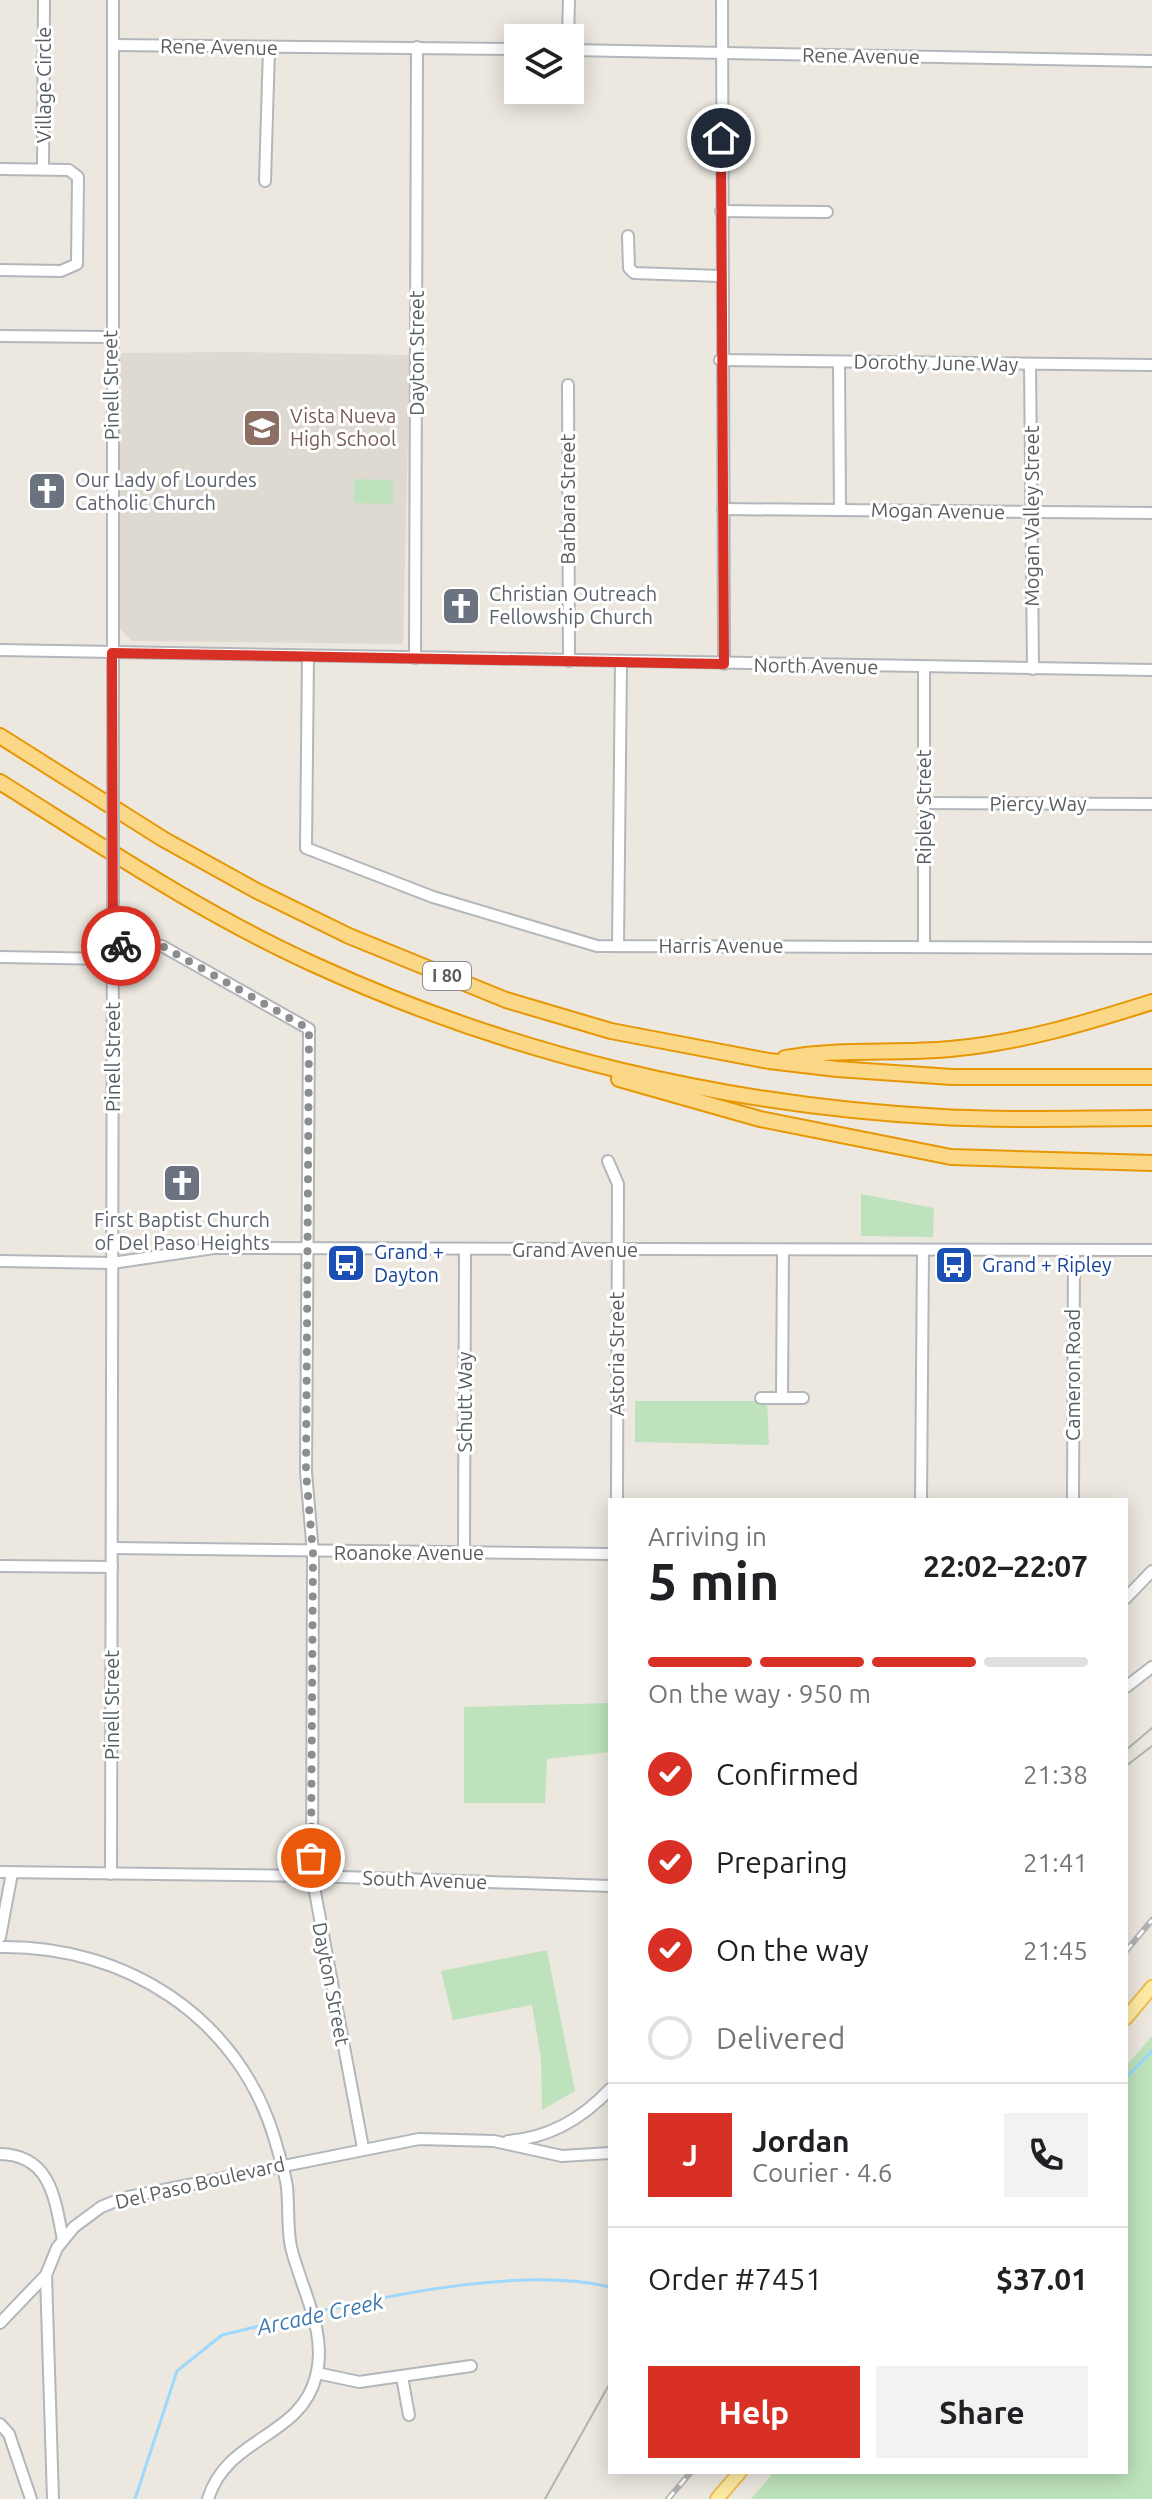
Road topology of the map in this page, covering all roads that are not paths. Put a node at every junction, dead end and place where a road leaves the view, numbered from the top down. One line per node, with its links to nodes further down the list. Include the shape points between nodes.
1 (44, 0): 14 (street, Village Circle)
2 (113, 0): 6 (street, Pinell Street)
3 (569, 0): 5 (street)
4 (722, 0): 11 (street)
5 (568, 24)
6 (113, 45): 8 (street, Rene Avenue); 22 (street, Pinell Street)
7 (417, 47): 8 (street, Rene Avenue); 9 (street, Rene Avenue); 35 (street, Dayton Street)
8 (269, 48): 15 (street)
9 (504, 49)
10 (584, 50): 11 (street, Rene Avenue)
11 (721, 53): 12 (street, Rene Avenue); 16 (street)
12 (1152, 61)
13 (0, 169): 14 (street, Village Circle)
14 (43, 169): 19 (street, Village Circle, via 69,170 78,177 77,264 61,271)
15 (265, 181)
16 (721, 211): 17 (street); 20 (street)
17 (827, 212)
18 (628, 236): 20 (street, via 629,268 634,273)
19 (0, 270)
20 (720, 276): 23 (street)
21 (0, 336): 22 (street)
22 (110, 337): 33 (street, Pinell Street)
23 (720, 360): 24 (street, Dorothy June Way); 28 (street)
24 (839, 362): 25 (street, Dorothy June Way); 29 (street)
25 (1030, 364): 26 (street, Dorothy June Way); 30 (street, Mogan Valley Street)
26 (1152, 365)
27 (568, 385): 36 (street, Barbara Street)
28 (723, 509): 29 (street, Mogan Avenue); 38 (street)
29 (840, 510): 30 (street, Mogan Avenue)
30 (1032, 513): 31 (street, Mogan Avenue); 40 (street, Mogan Valley Street)
31 (1152, 513)
32 (0, 650): 33 (street, North Avenue)
33 (112, 653): 34 (street, North Avenue); 46 (street, Pinell Street, bridge)
34 (308, 656): 35 (street, North Avenue); 47 (street, Harris Avenue, via 306,848 509,922 597,946)
35 (415, 658): 36 (street, North Avenue)
36 (569, 661): 37 (street, North Avenue)
37 (621, 663): 38 (street, North Avenue); 47 (street)
38 (724, 664): 39 (street, North Avenue)
39 (924, 667): 40 (street, North Avenue); 44 (street, Ripley Street)
40 (1033, 669): 41 (street, North Avenue)
41 (1152, 670)
42 (0, 736): 54 (highway, I 80, via 163,839 349,936 506,1000 581,1022)
43 (0, 782): 53 (highway, I 80, via 205,909 313,964 425,1011)
44 (924, 803): 45 (street, Piercy Way); 48 (street, Ripley Street)
45 (1152, 804)
46 (113, 946): 51 (street, Pinell Street); 59 (street, Dayton Street, via 162,946 309,1029)
47 (618, 946): 48 (street, Harris Avenue)
48 (924, 946): 49 (street, Harris Avenue)
49 (1152, 948)
50 (0, 957): 51 (street)
51 (113, 959): 67 (street, Pinell Street)
52 (1152, 1002): 54 (highway, via 1037,1035 979,1045 880,1054 817,1052)
53 (540, 1049): 56 (highway, I 80, via 724,1093 834,1108 944,1117); 58 (highway, via 601,1074 855,1140 951,1157)
54 (769, 1061): 55 (highway, I 80, via 952,1077)
55 (1152, 1077)
56 (1152, 1118)
57 (608, 1161): 61 (street, Astoria Street, via 618,1184)
58 (1152, 1163)
59 (307, 1250): 60 (street, Grand Avenue); 67 (street, Grand Avenue, via 214,1248); 75 (street, Dayton Street, via 306,1472)
60 (465, 1250): 61 (street, Grand Avenue); 76 (street, Schutt Way)
61 (618, 1250): 62 (street, Grand Avenue); 71 (street, Astoria Street)
62 (783, 1250): 63 (street, Grand Avenue); 69 (street)
63 (923, 1250): 64 (street, Grand Avenue); 72 (street)
64 (1074, 1250): 65 (street, Grand Avenue); 73 (street, Cameron Road)
65 (1152, 1250)
66 (0, 1261): 67 (street, Grand Avenue)
67 (112, 1263): 74 (street, Pinell Street)
68 (761, 1398): 69 (street)
69 (782, 1398): 70 (street)
70 (803, 1398)
71 (617, 1498)
72 (921, 1498)
73 (1073, 1498)
74 (112, 1548): 75 (street, Roanoke Avenue); 79 (street, Pinell Street)
75 (313, 1553): 76 (street, Roanoke Avenue); 87 (street, Dayton Street)
76 (464, 1553): 77 (street, Roanoke Avenue)
77 (608, 1554)
78 (0, 1566): 79 (street)
79 (112, 1567): 86 (street, Pinell Street)
80 (1152, 1571): 81 (street)
81 (1128, 1596)
82 (1151, 1668): 83 (street)
83 (1128, 1685)
84 (0, 1872): 85 (street, South Avenue)
85 (12, 1873): 86 (street, South Avenue); 89 (street)
86 (111, 1874): 87 (street, South Avenue)
87 (312, 1876): 88 (street, South Avenue); 95 (street, Dayton Street)
88 (608, 1886)
89 (0, 1937)
90 (0, 1947): 98 (street, via 90,1957 143,1978 189,2009 245,2072 266,2114)
91 (1152, 1987): 92 (main road)
92 (1128, 2016)
93 (608, 2091): 94 (street, via 561,2128 532,2138)
94 (494, 2141): 95 (street, Del Paso Boulevard, via 419,2139); 96 (street, Del Paso Boulevard, via 545,2154)
95 (363, 2148): 98 (street, Del Paso Boulevard)
96 (608, 2153)
97 (0, 2154): 99 (street, via 25,2158 47,2176)
98 (281, 2165): 99 (street, Del Paso Boulevard, via 123,2198 87,2216); 103 (street, via 288,2234 318,2335)
99 (63, 2240): 100 (street, Del Paso Boulevard)
100 (46, 2275): 101 (street); 109 (street, Del Paso Boulevard)
101 (0, 2323)
102 (471, 2366): 104 (street)
103 (317, 2373): 104 (street, via 359,2382); 110 (street, via 300,2409 233,2458)
104 (402, 2377): 105 (street)
105 (409, 2415)
106 (0, 2424): 108 (street, via 9,2434)
107 (738, 2474): 111 (main road)
108 (31, 2499)
109 (53, 2499)
110 (208, 2499)
111 (717, 2499)

